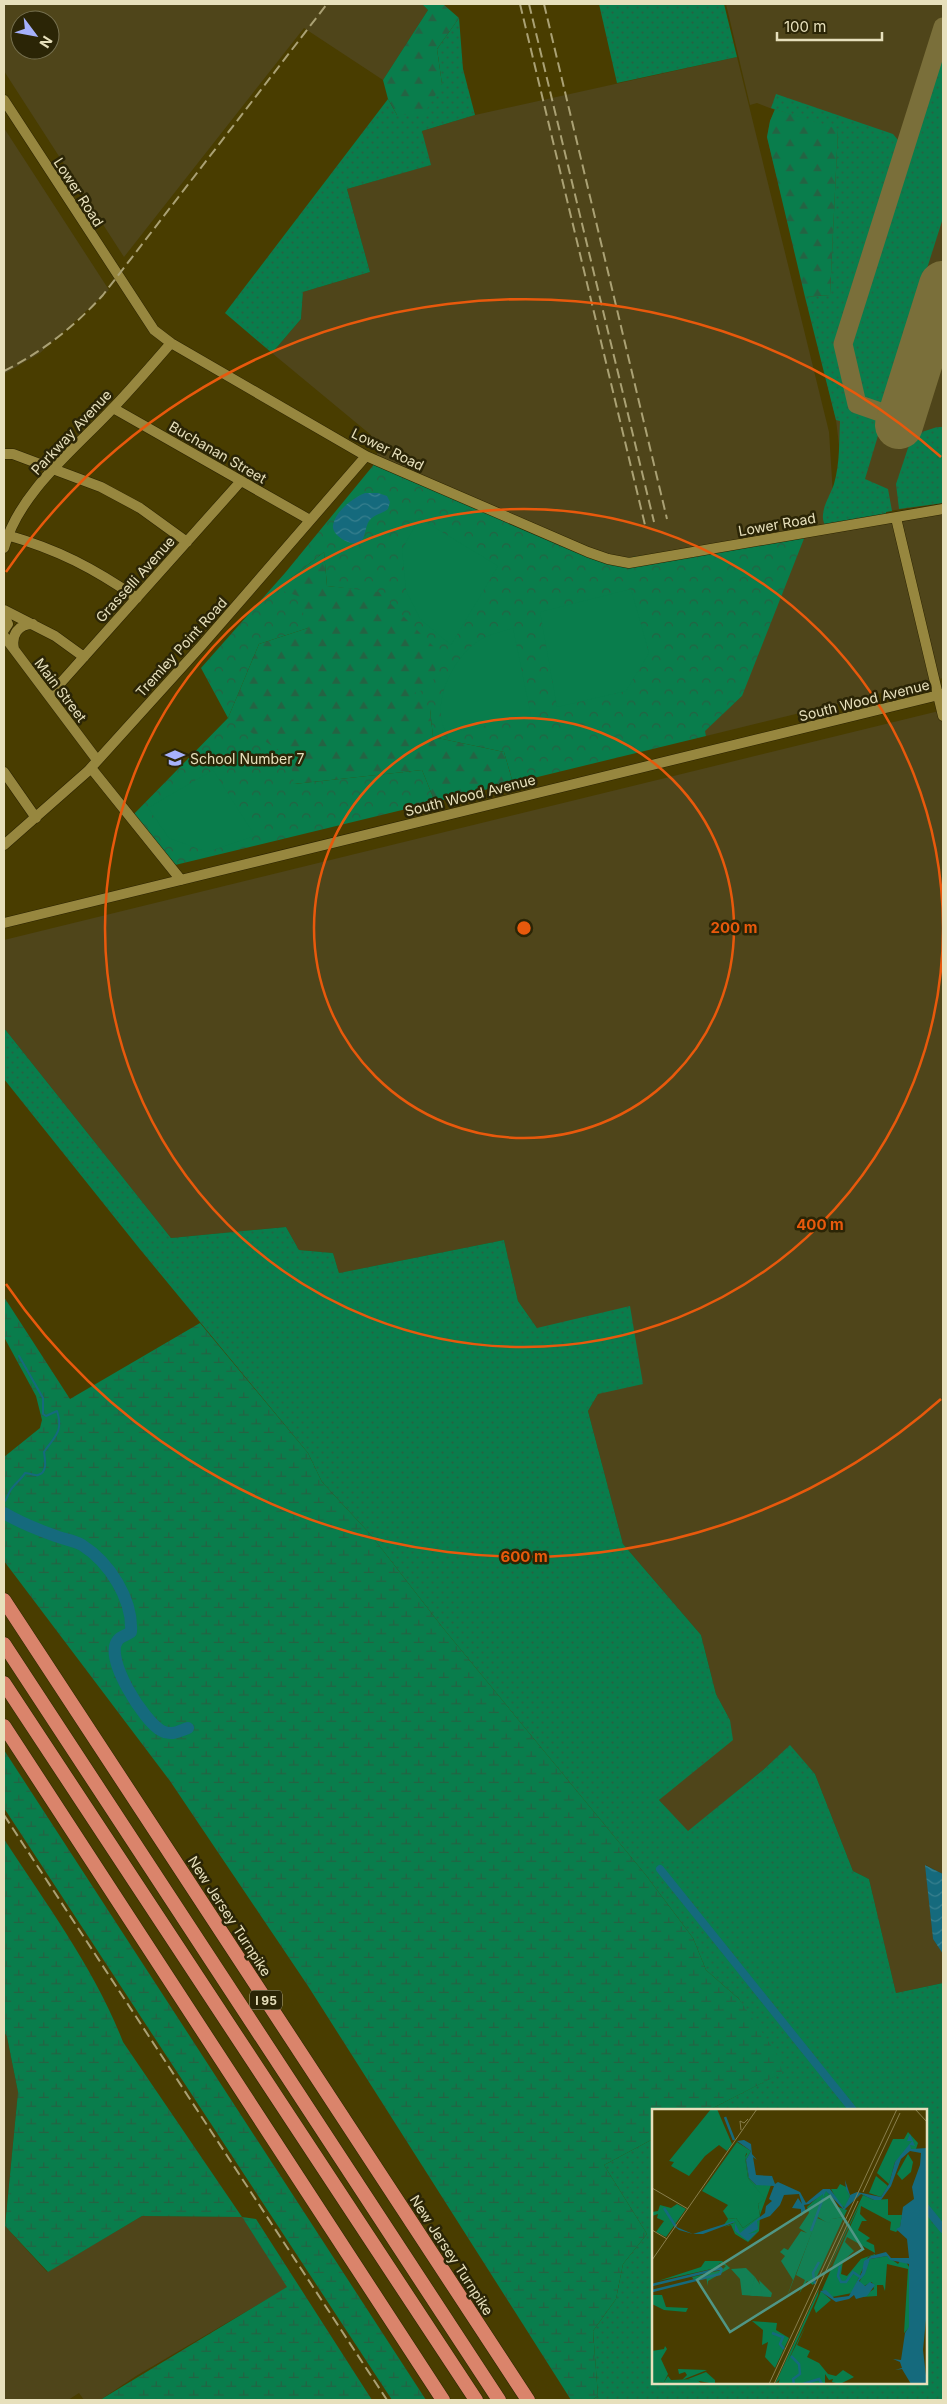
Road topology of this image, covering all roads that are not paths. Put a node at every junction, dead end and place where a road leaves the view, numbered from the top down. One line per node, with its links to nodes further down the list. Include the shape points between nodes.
1 (4, 100): 2 (street, Lower Road, via 148,323)
2 (171, 343): 3 (street, Parkway Avenue); 5 (street, Lower Road)
3 (113, 408): 6 (street, Parkway Avenue); 7 (street, Buchanan Street)
4 (4, 454): 6 (street)
5 (366, 456): 9 (street, Lower Road, via 588,552 629,563); 10 (street, Tremley Point Road)
6 (54, 468): 11 (street, Parkway Avenue, via 29,497); 12 (street, via 140,508)
7 (241, 480): 10 (street, Buchanan Street); 12 (street, Grasselli Avenue)
8 (943, 508): 9 (street, Lower Road)
9 (896, 518): 22 (street)
10 (310, 520): 25 (street, Tremley Point Road)
11 (8, 535): 13 (street, Parkway Avenue); 14 (street, via 76,559)
12 (187, 542): 14 (street, Grasselli Avenue)
13 (4, 548)
14 (137, 598): 21 (street, Grasselli Avenue)
15 (4, 610): 17 (street)
16 (4, 616): 18 (street, via 8,624)
17 (33, 624): 20 (street, via 24,624 14,633); 21 (street)
18 (4, 630)
19 (4, 636): 20 (street, Main Street)
20 (14, 649): 23 (street, Main Street)
21 (84, 657): 23 (street, Grasselli Avenue)
22 (941, 695): 24 (street); 29 (street, South Wood Avenue)
23 (49, 696): 25 (street, Main Street)
24 (943, 716)
25 (94, 764): 27 (street, Tremley Point Road); 29 (street, Main Street)
26 (4, 772): 27 (street)
27 (36, 818): 28 (street, Tremley Point Road)
28 (4, 845)
29 (181, 880): 30 (street, South Wood Avenue)
30 (4, 923)
31 (4, 1600): 40 (highway, New Jersey Turnpike / I 95)
32 (4, 1644): 39 (highway, I 95)
33 (4, 1683): 38 (highway)
34 (4, 1726): 35 (highway)
35 (431, 2383): 36 (highway); 37 (highway)
36 (438, 2400)
37 (443, 2400)
38 (476, 2400)
39 (499, 2400)
40 (528, 2400)

